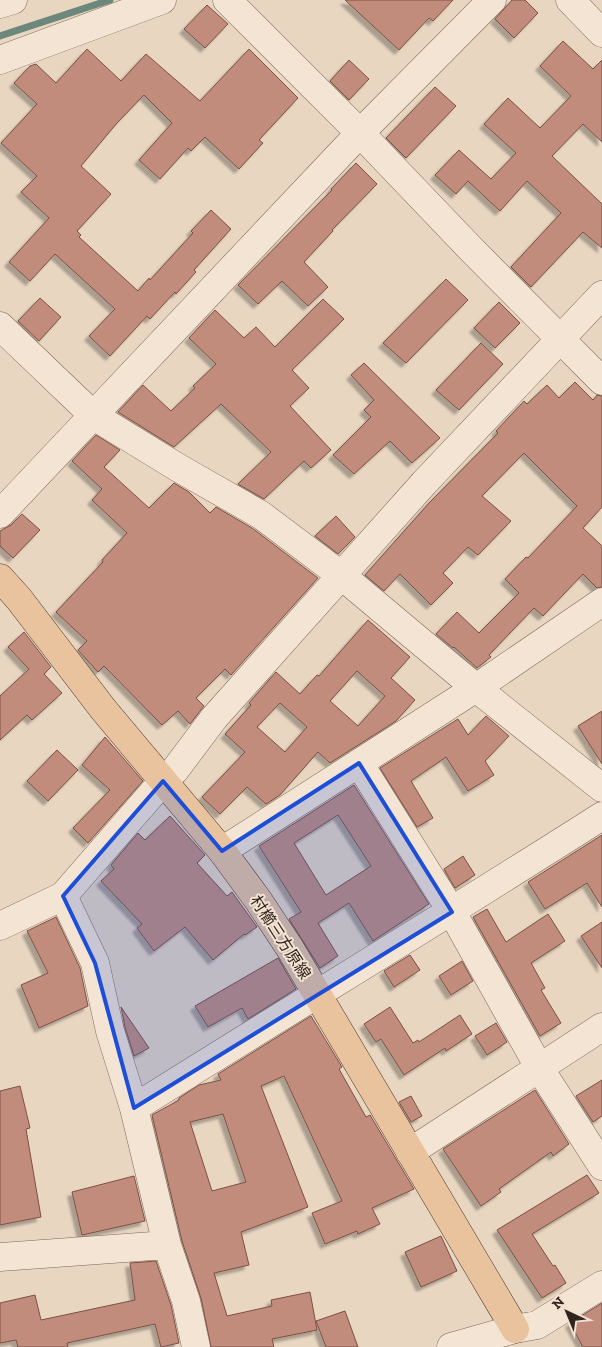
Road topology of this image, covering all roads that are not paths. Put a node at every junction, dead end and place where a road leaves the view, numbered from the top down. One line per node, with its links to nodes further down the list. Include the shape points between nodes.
1 (12, 0): 6 (street)
2 (162, 0): 8 (street)
3 (227, 0): 9 (street)
4 (492, 0): 9 (street)
5 (570, 0): 7 (street)
6 (0, 4)
7 (602, 33)
8 (0, 60)
9 (360, 133): 12 (street); 14 (street)
10 (602, 295): 12 (street)
11 (0, 326): 14 (street)
12 (562, 339): 13 (street); 16 (street, via 424,483)
13 (602, 381)
14 (94, 416): 15 (street); 16 (street, via 261,515)
15 (0, 514)
16 (342, 576): 19 (street); 21 (street, via 214,718)
17 (0, 578): 21 (main road, 村櫛三方原線)
18 (602, 602): 19 (street)
19 (476, 688): 20 (street); 22 (street)
20 (359, 763): 24 (street); 26 (street)
21 (164, 781): 24 (main road, 村櫛三方原線); 25 (street)
22 (602, 788)
23 (602, 816): 26 (street)
24 (222, 851): 28 (main road, 村櫛三方原線, via 269,916)
25 (63, 896): 27 (street); 31 (street, via 95,963 110,1031)
26 (452, 912): 28 (street); 30 (street)
27 (0, 926)
28 (317, 994): 31 (street); 32 (main road, 村櫛三方原線)
29 (602, 1028): 30 (street)
30 (540, 1068): 32 (street); 33 (street)
31 (134, 1108): 34 (street)
32 (410, 1152): 37 (main road, 村櫛三方原線)
33 (602, 1166)
34 (167, 1245): 35 (street); 38 (street, via 186,1301)
35 (0, 1257)
36 (602, 1285): 37 (street)
37 (521, 1338): 39 (street)
38 (196, 1347)
39 (451, 1347)

